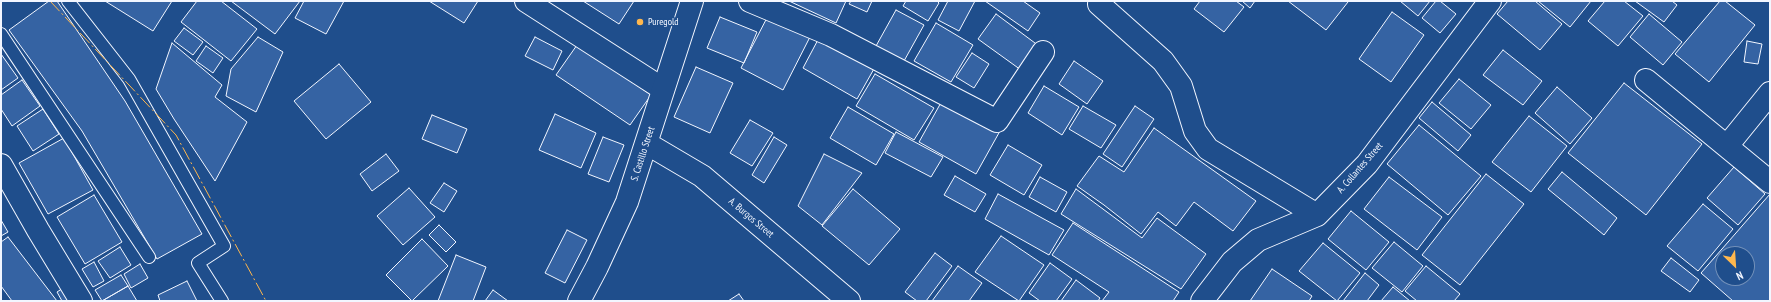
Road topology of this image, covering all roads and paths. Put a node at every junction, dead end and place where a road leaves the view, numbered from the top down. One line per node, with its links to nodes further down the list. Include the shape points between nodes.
1 (68, 1): 19 (lane, via 128,79 224,246 198,263)
2 (526, 1): 10 (street)
3 (692, 1): 10 (street, S. Castillo Street)
4 (750, 1): 8 (street, via 831,35 997,121)
5 (1490, 1): 16 (street, A. Collantes Street, via 1367,164)
6 (1099, 4): 16 (street, via 1162,61 1182,86 1195,131 1208,149)
7 (1, 34): 17 (lane)
8 (1042, 52)
9 (1646, 80): 13 (street)
10 (664, 89): 12 (street, S. Castillo Street)
11 (1770, 93): 13 (street)
12 (646, 143): 20 (street, S. Castillo Street, via 627,202); 21 (street, A. Burgos Street, via 702,176)
13 (1727, 146): 15 (street)
14 (1, 165): 18 (street)
15 (1770, 182)
16 (1317, 215): 22 (street, A. Collantes Street, via 1258,240 1232,262)
17 (149, 257)
18 (81, 301)
19 (222, 301)
20 (579, 301)
21 (849, 301)
22 (1202, 301)

